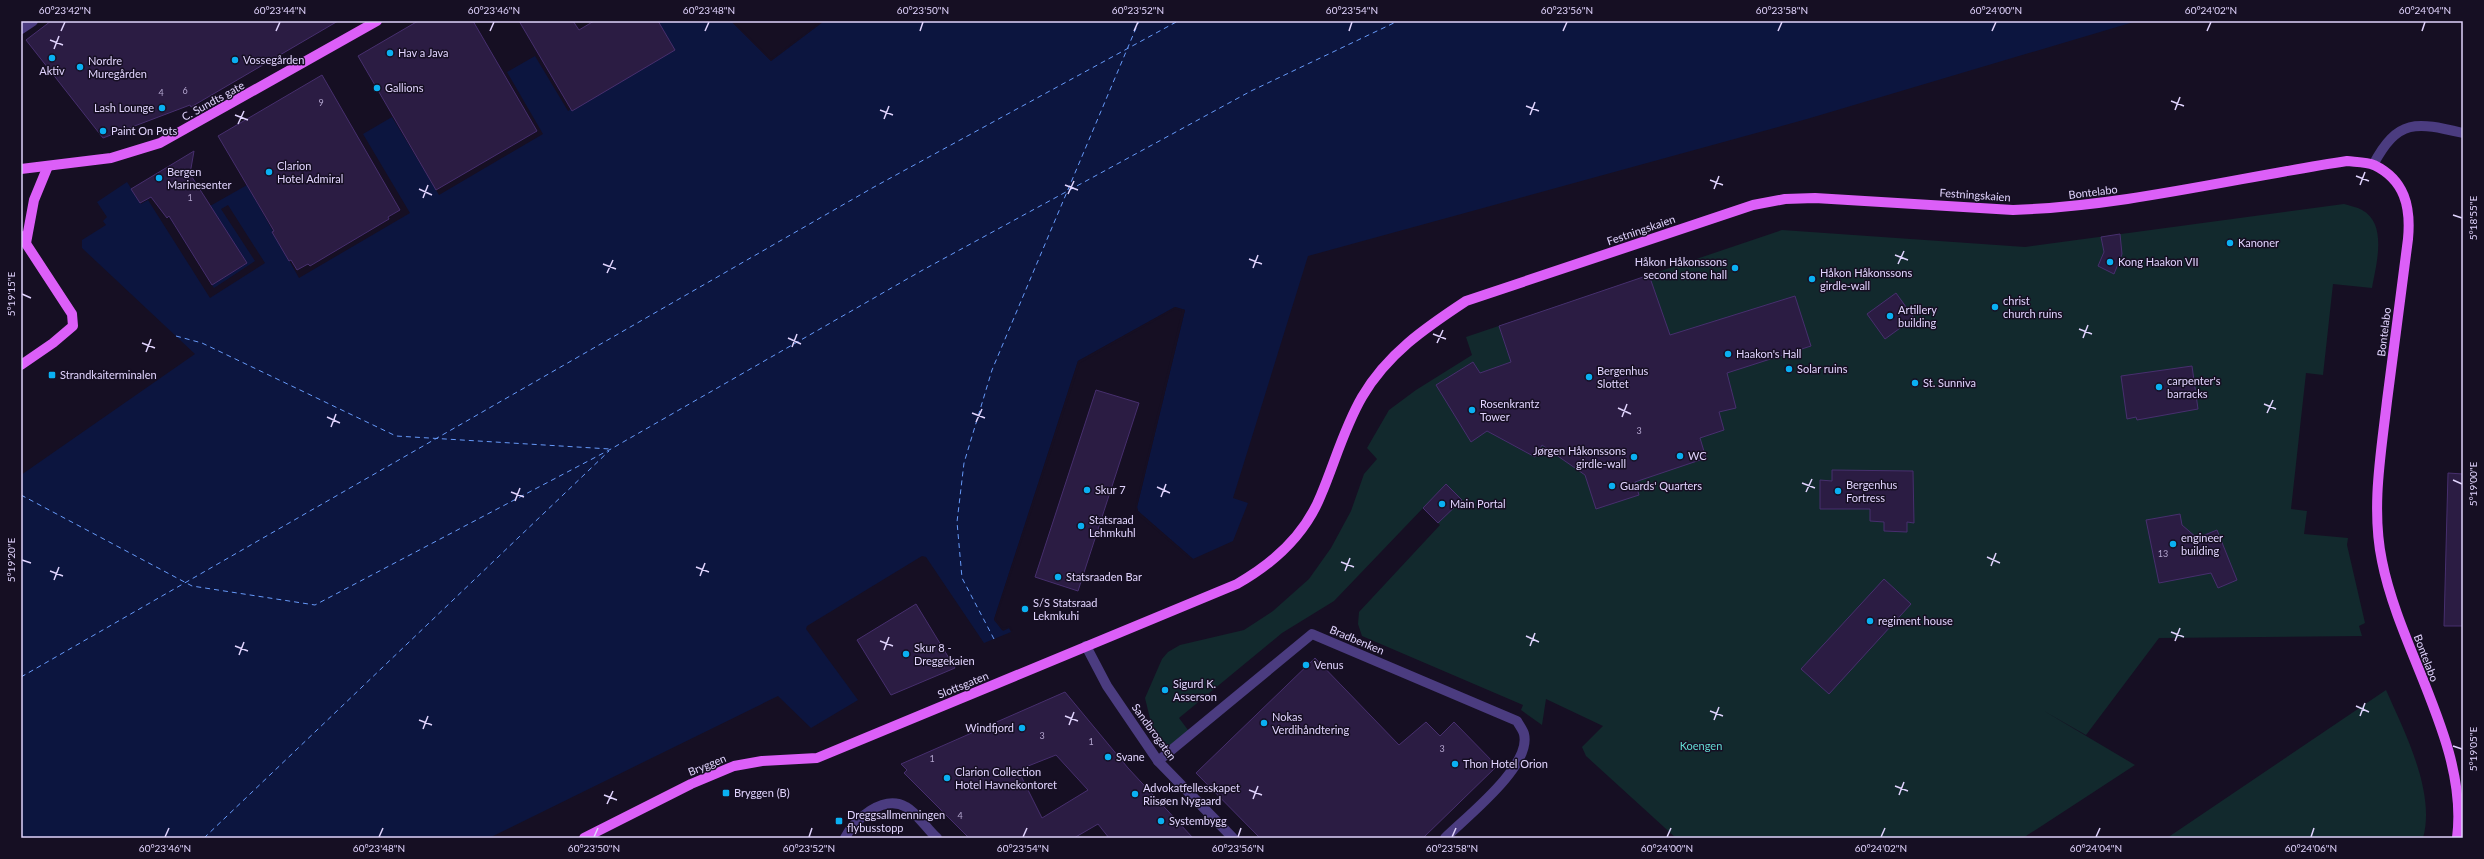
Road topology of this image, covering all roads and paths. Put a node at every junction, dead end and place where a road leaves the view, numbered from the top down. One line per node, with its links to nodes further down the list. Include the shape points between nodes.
1 (32, 21): 3 (street)
2 (377, 21): 6 (main road, C. Sundts gate, via 160,143 111,158)
3 (21, 29)
4 (2463, 133): 5 (street, via 2412,125 2397,132 2382,147)
5 (2373, 165): 8 (main road, Bontelabo, via 2347,161 2115,202); 19 (main road, Bontelabo, via 2392,177 2403,191 2410,218 2378,475 2381,559 2389,594 2448,750 2458,790)
6 (48, 166): 7 (main road, C. Sundts gate); 9 (main road, via 34,200)
7 (21, 169)
8 (2043, 209): 11 (main road, Festningskaien, via 2013,210 1815,198 1785,199 1753,205 1466,301 1427,326 1399,350 1381,370 1362,397 1346,427 1321,496 1288,547 1262,570 1237,584)
9 (24, 239): 10 (main road, via 72,314 73,326)
10 (21, 365)
11 (1086, 646): 12 (main road, Slottsgaten); 13 (street, Sandbrogaten, via 1107,686)
12 (848, 746): 14 (main road, Bryggen, via 817,758 762,761 734,766 691,784)
13 (1158, 761): 17 (street, Sandbrogaten); 18 (street, Bradbenken, via 1312,634 1517,721 1524,735 1524,748 1515,768)
14 (584, 838)
15 (845, 838): 16 (street, via 859,820 876,807 894,803 911,811)
16 (936, 838)
17 (1233, 838)
18 (1446, 838)
19 (2457, 838)

